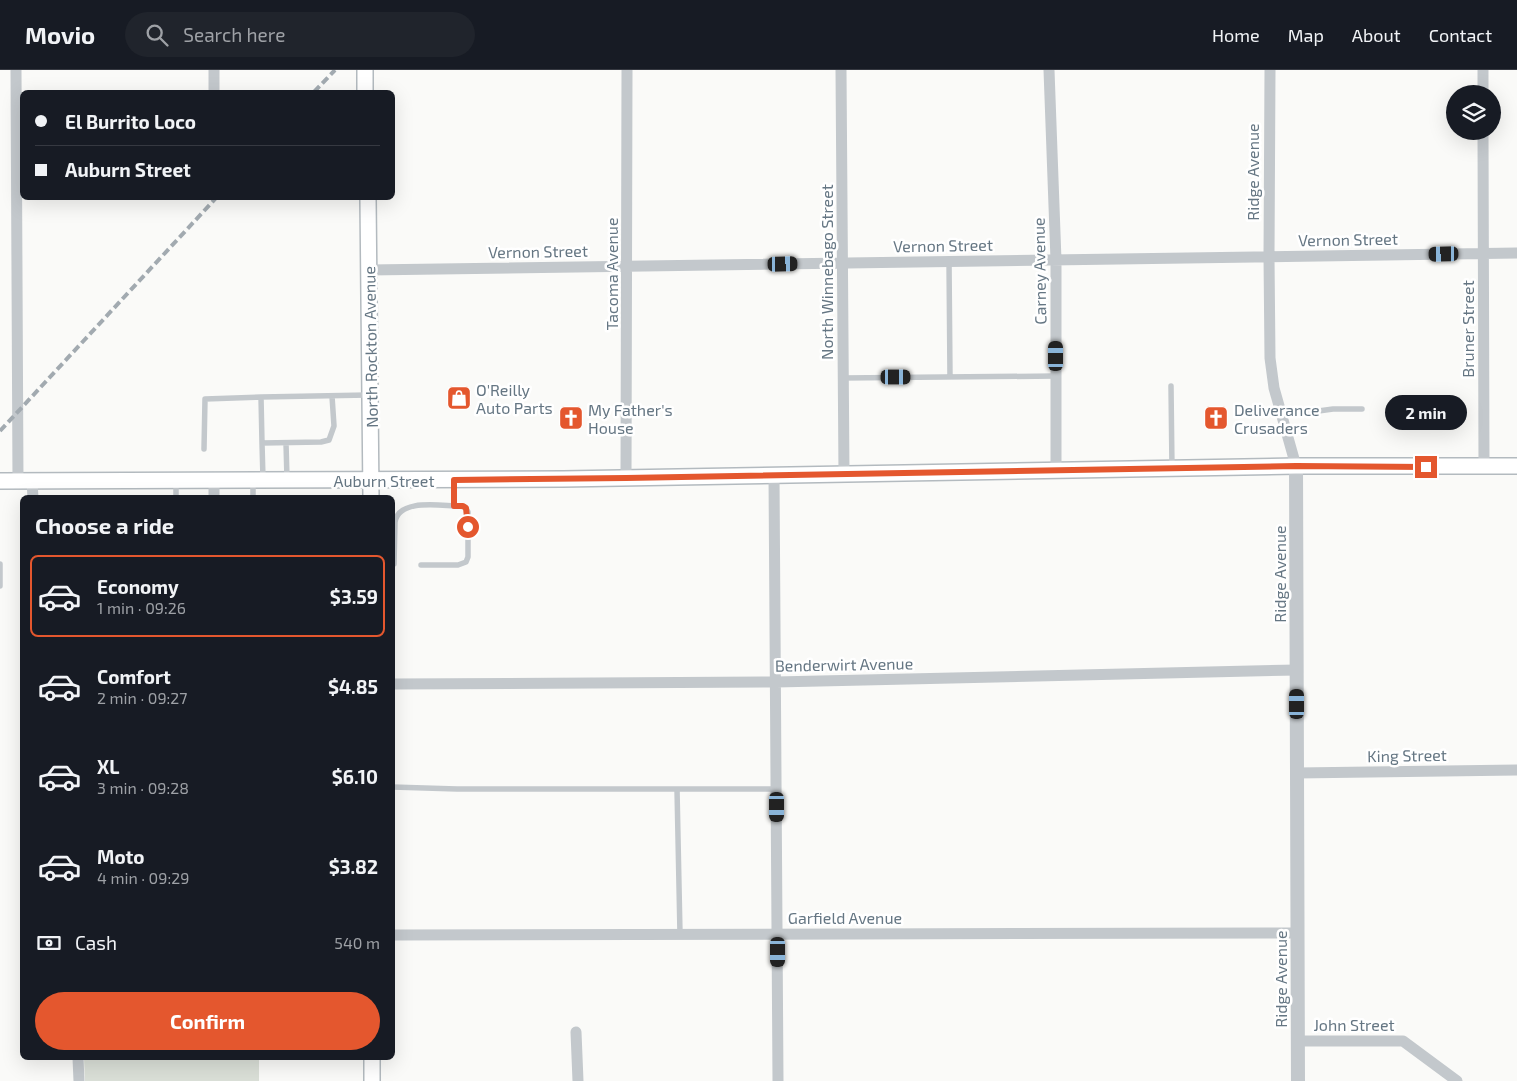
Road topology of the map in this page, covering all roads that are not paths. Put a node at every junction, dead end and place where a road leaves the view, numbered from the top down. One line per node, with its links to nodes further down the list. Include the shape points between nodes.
1 (16, 70): 47 (street)
2 (214, 70): 10 (street)
3 (365, 70): 11 (main road)
4 (627, 70): 20 (street, Tacoma Avenue)
5 (841, 70): 19 (street, North Winnebago Street)
6 (1050, 70): 17 (street, Carney Avenue)
7 (1270, 70): 16 (street, Ridge Avenue)
8 (1483, 70): 9 (street)
9 (1483, 85)
10 (214, 90)
11 (365, 90)
12 (1483, 140): 14 (street, Bruner Street)
13 (368, 200): 21 (main road, North Rockton Avenue)
14 (1484, 253): 15 (street, Vernon Street); 16 (street, Vernon Street); 35 (street, Bruner Street)
15 (1517, 253)
16 (1269, 257): 17 (street, Vernon Street); 30 (street, Ridge Avenue, via 1270,358)
17 (1056, 260): 18 (street, Vernon Street); 22 (street, Carney Avenue)
18 (949, 261): 19 (street, Vernon Street); 23 (lane)
19 (841, 263): 20 (street, Vernon Street); 24 (street, North Winnebago Street)
20 (627, 266): 21 (street, Vernon Street); 41 (street, Tacoma Avenue)
21 (369, 270): 26 (main road, North Rockton Avenue)
22 (1056, 376): 23 (lane); 38 (street, Carney Avenue)
23 (950, 377): 24 (lane)
24 (843, 378): 39 (street, North Winnebago Street)
25 (1171, 386): 37 (lane)
26 (370, 395): 27 (lane); 44 (main road, North Rockton Avenue)
27 (332, 396): 28 (lane); 32 (lane, via 334,426 329,440)
28 (261, 397): 31 (lane); 33 (lane, via 205,399)
29 (1362, 408): 30 (lane)
30 (1282, 416): 34 (street, Ridge Avenue)
31 (262, 443): 32 (lane); 42 (lane)
32 (286, 443): 43 (lane)
33 (204, 449)
34 (1296, 466): 35 (main road, Auburn Street); 37 (main road, Auburn Street); 60 (street, Ridge Avenue)
35 (1484, 466): 36 (main road, Auburn Street)
36 (1517, 466)
37 (1172, 469): 38 (main road, Auburn Street)
38 (1056, 471): 39 (main road, Auburn Street)
39 (844, 474): 40 (main road, Auburn Street)
40 (774, 475): 41 (main road, Auburn Street); 61 (street)
41 (626, 478): 45 (main road, Auburn Street)
42 (258, 480): 43 (main road, Auburn Street); 49 (main road, Auburn Street); 53 (lane)
43 (287, 480): 44 (main road, Auburn Street)
44 (371, 480): 45 (main road, Auburn Street); 54 (main road, North Rockton Avenue)
45 (454, 480): 55 (lane)
46 (0, 481): 47 (main road, Auburn Street)
47 (25, 481): 48 (main road, Auburn Street); 50 (street)
48 (176, 481): 49 (main road, Auburn Street); 51 (lane)
49 (214, 481): 52 (street)
50 (32, 495)
51 (176, 495)
52 (214, 495)
53 (255, 495)
54 (371, 495)
55 (454, 506): 56 (lane, via 404,508); 58 (lane, via 463,506 467,510 465,564)
56 (395, 518)
57 (0, 564): 59 (lane)
58 (421, 564)
59 (0, 586)
60 (1297, 670): 61 (street, Benderwirt Avenue); 64 (street, Ridge Avenue)
61 (776, 682): 62 (street, Benderwirt Avenue); 67 (street)
62 (395, 684)
63 (1517, 770): 64 (street, King Street)
64 (1297, 773): 68 (street, Ridge Avenue)
65 (395, 786): 66 (lane)
66 (677, 788): 67 (lane); 69 (lane)
67 (777, 788): 70 (street)
68 (1298, 933): 70 (street, Garfield Avenue); 73 (street, Ridge Avenue)
69 (680, 934): 70 (street, Garfield Avenue); 71 (street, Garfield Avenue)
70 (778, 934): 79 (street)
71 (395, 935)
72 (576, 1032): 78 (street)
73 (1298, 1041): 80 (street, Ridge Avenue); 81 (street, John Street, via 1402,1041)
74 (78, 1060): 76 (street)
75 (372, 1060): 77 (main road)
76 (79, 1081)
77 (372, 1081)
78 (578, 1081)
79 (778, 1081)
80 (1298, 1081)
81 (1457, 1081)

